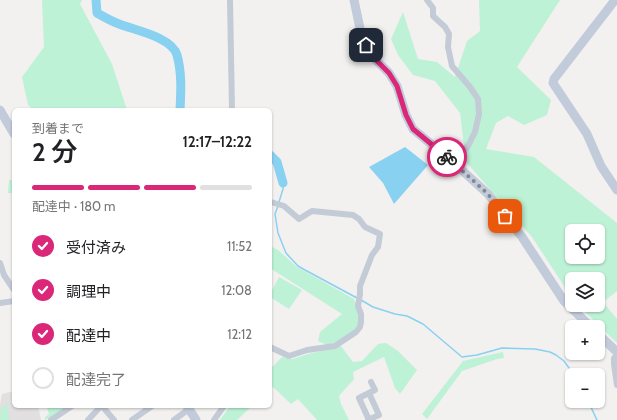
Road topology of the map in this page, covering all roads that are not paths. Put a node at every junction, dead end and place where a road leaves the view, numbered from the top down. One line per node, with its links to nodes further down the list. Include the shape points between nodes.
1 (230, 0): 5 (street)
2 (354, 0): 9 (street, via 362,38 397,86 413,129)
3 (427, 0): 9 (street, via 433,8 433,16 449,34 448,47 452,66 478,99 475,132 468,146)
4 (615, 0): 10 (street, via 554,78 553,83 587,134 601,166)
5 (232, 108)
6 (0, 110): 7 (street)
7 (2, 120): 8 (street)
8 (12, 132)
9 (454, 163): 16 (street, via 488,194 522,237 564,301)
10 (617, 190)
11 (272, 202): 18 (street, via 284,206 299,219 312,211 353,215 365,227 380,234 378,247 372,255 360,286 358,306 361,322 356,332 335,346 307,350 289,356)
12 (0, 263): 13 (street)
13 (12, 287)
14 (12, 301): 15 (street)
15 (0, 303)
16 (584, 320)
17 (605, 341): 19 (street)
18 (272, 348)
19 (617, 352)
20 (617, 355): 22 (street, via 614,358)
21 (371, 382): 23 (street, via 375,390)
22 (617, 385)
23 (369, 393): 37 (street, via 359,398); 37 (street, via 379,414)
24 (69, 408): 30 (street)
25 (99, 408): 31 (street)
26 (103, 408): 32 (street)
27 (149, 408): 33 (street)
28 (188, 408): 34 (street); 35 (street)
29 (223, 408): 36 (street)
30 (51, 420)
31 (88, 420)
32 (114, 420)
33 (132, 420)
34 (174, 420)
35 (196, 420)
36 (214, 420)
37 (368, 420)

